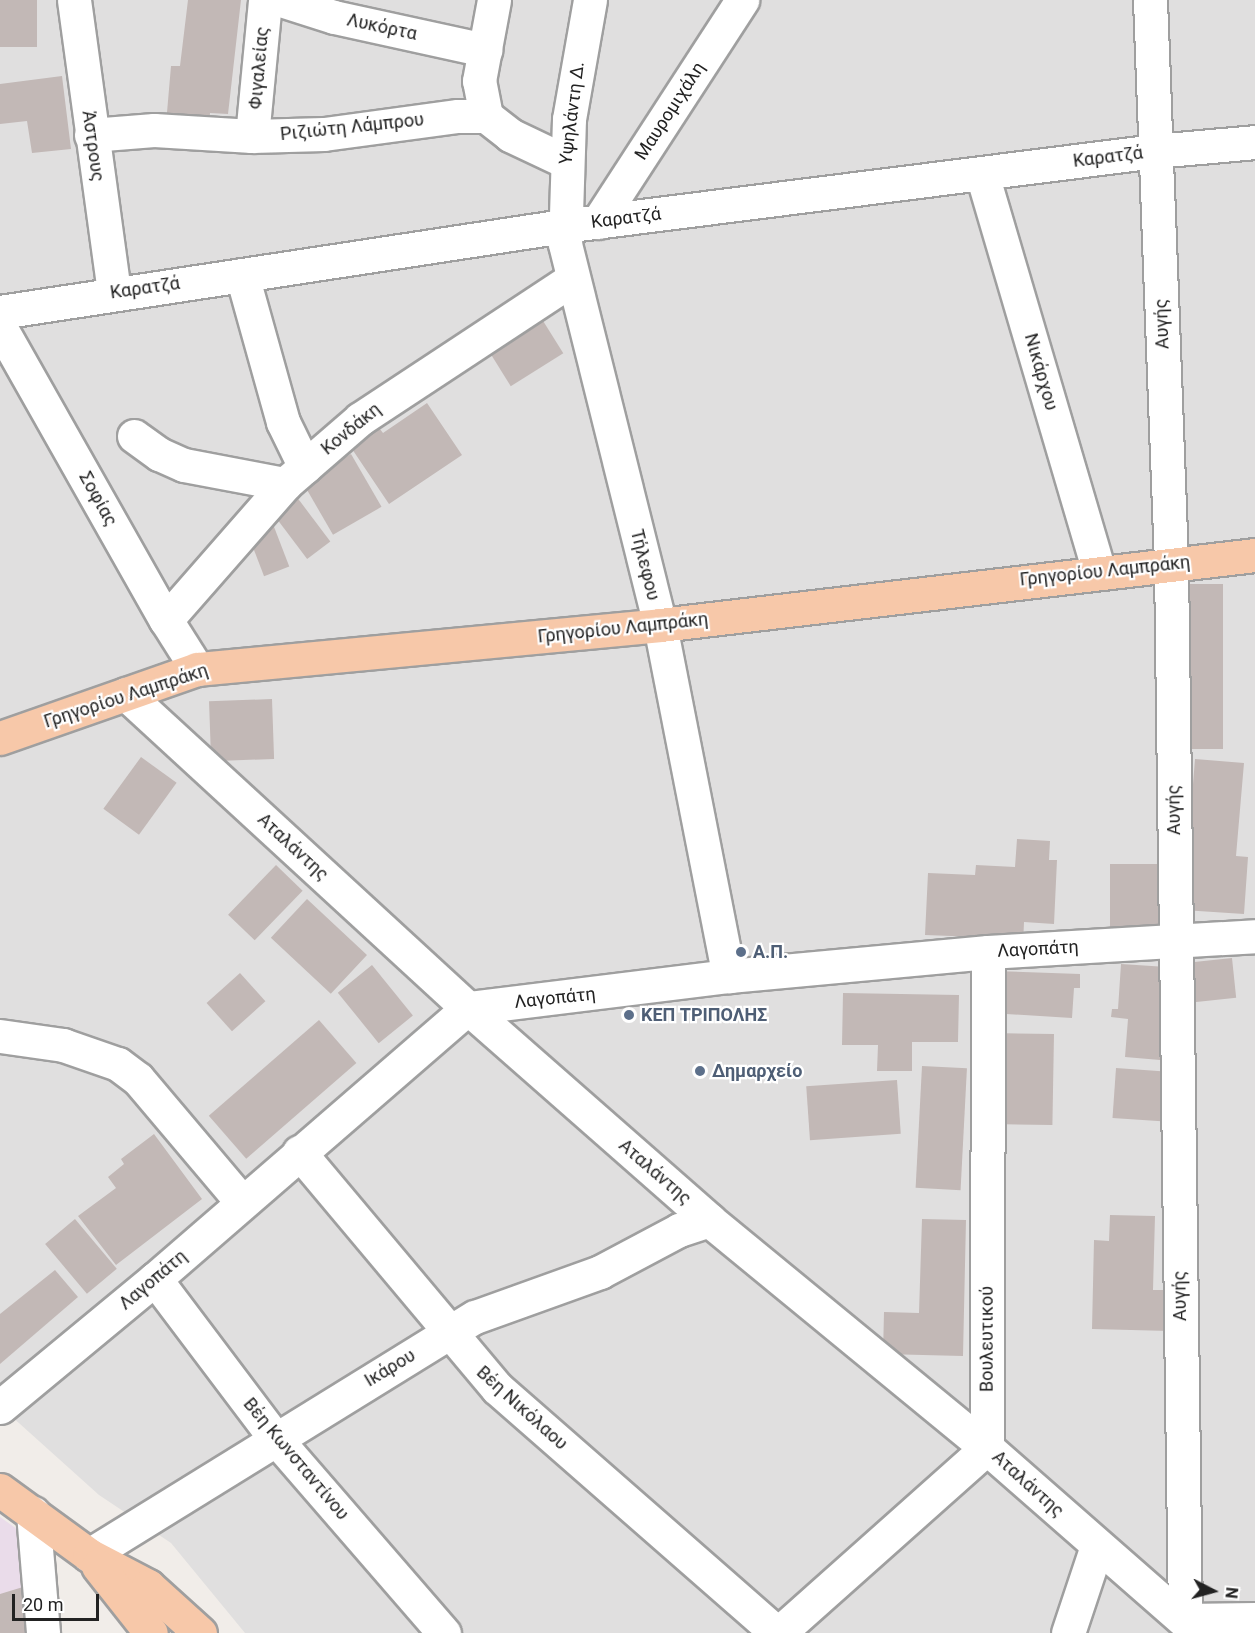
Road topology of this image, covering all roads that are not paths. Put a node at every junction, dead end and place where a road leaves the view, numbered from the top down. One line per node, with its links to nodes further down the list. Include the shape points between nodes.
1 (74, 0): 10 (street, Άστρους)
2 (265, 0): 11 (street, Φιγαλείας)
3 (281, 0): 8 (street, Λυκόρτα, via 334,17)
4 (494, 0): 8 (street)
5 (590, 0): 14 (street, Υψηλάντη Δ.)
6 (742, 0): 16 (street, Μαυρομιχάλη)
7 (1150, 0): 13 (street, Αυγής)
8 (485, 50): 9 (street, via 479,81)
9 (486, 116): 11 (street, Ριζιώτη Λάμπρου, via 440,118 324,134); 14 (street, via 510,135)
10 (91, 135): 11 (street, Ριζιώτη Λάμπρου, via 154,130); 20 (street, Άστρους)
11 (252, 136)
12 (1255, 142): 13 (street, Καρατζά)
13 (1155, 151): 15 (street, Καρατζά); 26 (street, Αυγής)
14 (565, 160): 17 (street, Υψηλάντη Δ.)
15 (982, 174): 16 (street, Καρατζά); 27 (street, Νικάρχου)
16 (598, 222): 17 (street, Καρατζά)
17 (563, 226): 18 (street, Καρατζά); 19 (street, Τήλεφου)
18 (242, 275): 20 (street, Καρατζά); 24 (street)
19 (571, 280): 24 (street, Κονδάκη, via 360,418); 29 (street, Τήλεφου)
20 (114, 291): 21 (street, Καρατζά)
21 (0, 312)
22 (0, 327): 28 (street, Σοφίας)
23 (134, 436): 24 (street, via 159,454 184,465)
24 (295, 475): 28 (street, Κονδάκη)
25 (1255, 555): 26 (main road, Γρηγορίου Λαμπράκη)
26 (1171, 563): 27 (main road, Γρηγορίου Λαμπράκη); 34 (street, Αυγής)
27 (1099, 571): 29 (main road, Γρηγορίου Λαμπράκη)
28 (166, 620): 30 (street, Σοφίας)
29 (660, 625): 30 (main road, Γρηγορίου Λαμπράκη); 36 (street, Τήλεφου)
30 (198, 669): 31 (main road, Γρηγορίου Λαμπράκη)
31 (126, 694): 32 (main road, Γρηγορίου Λαμπράκη); 37 (street, Αταλάντης)
32 (0, 738)
33 (1255, 936): 34 (street, Λαγοπάτη)
34 (1176, 942): 35 (street, Λαγοπάτη); 52 (street, Αυγής)
35 (988, 952): 36 (street, Λαγοπάτη); 46 (street, Βουλευτικού)
36 (729, 976): 37 (street, Λαγοπάτη)
37 (468, 1008): 39 (street, Λαγοπάτη); 41 (street, Αταλάντης)
38 (0, 1036): 40 (street, via 63,1045 118,1064 138,1079)
39 (299, 1152): 40 (street, Λαγοπάτη); 43 (street, Βέη Νικόλαου)
40 (243, 1202): 42 (street, Λαγοπάτη)
41 (709, 1220): 43 (street, Ικάρου, via 679,1230 627,1261 504,1305); 46 (street, Αταλάντης)
42 (156, 1279): 44 (street, Λαγοπάτη); 45 (street, Βέη Κωνσταντίνου)
43 (448, 1333): 45 (street, Ικάρου); 57 (street, Βέη Νικόλαου, via 497,1388)
44 (0, 1407)
45 (275, 1438): 50 (street, Ικάρου); 56 (street, Βέη Κωνσταντίνου)
46 (987, 1448): 49 (street, Αταλάντης); 57 (street)
47 (0, 1490): 48 (main road)
48 (33, 1513): 50 (main road); 53 (street)
49 (1097, 1546): 52 (street, Αταλάντης); 58 (street)
50 (89, 1555): 54 (main road); 55 (main road, via 148,1586)
51 (1255, 1619): 52 (street)
52 (1191, 1626)
53 (43, 1633)
54 (151, 1633)
55 (200, 1633)
56 (444, 1633)
57 (778, 1633)
58 (1068, 1633)

